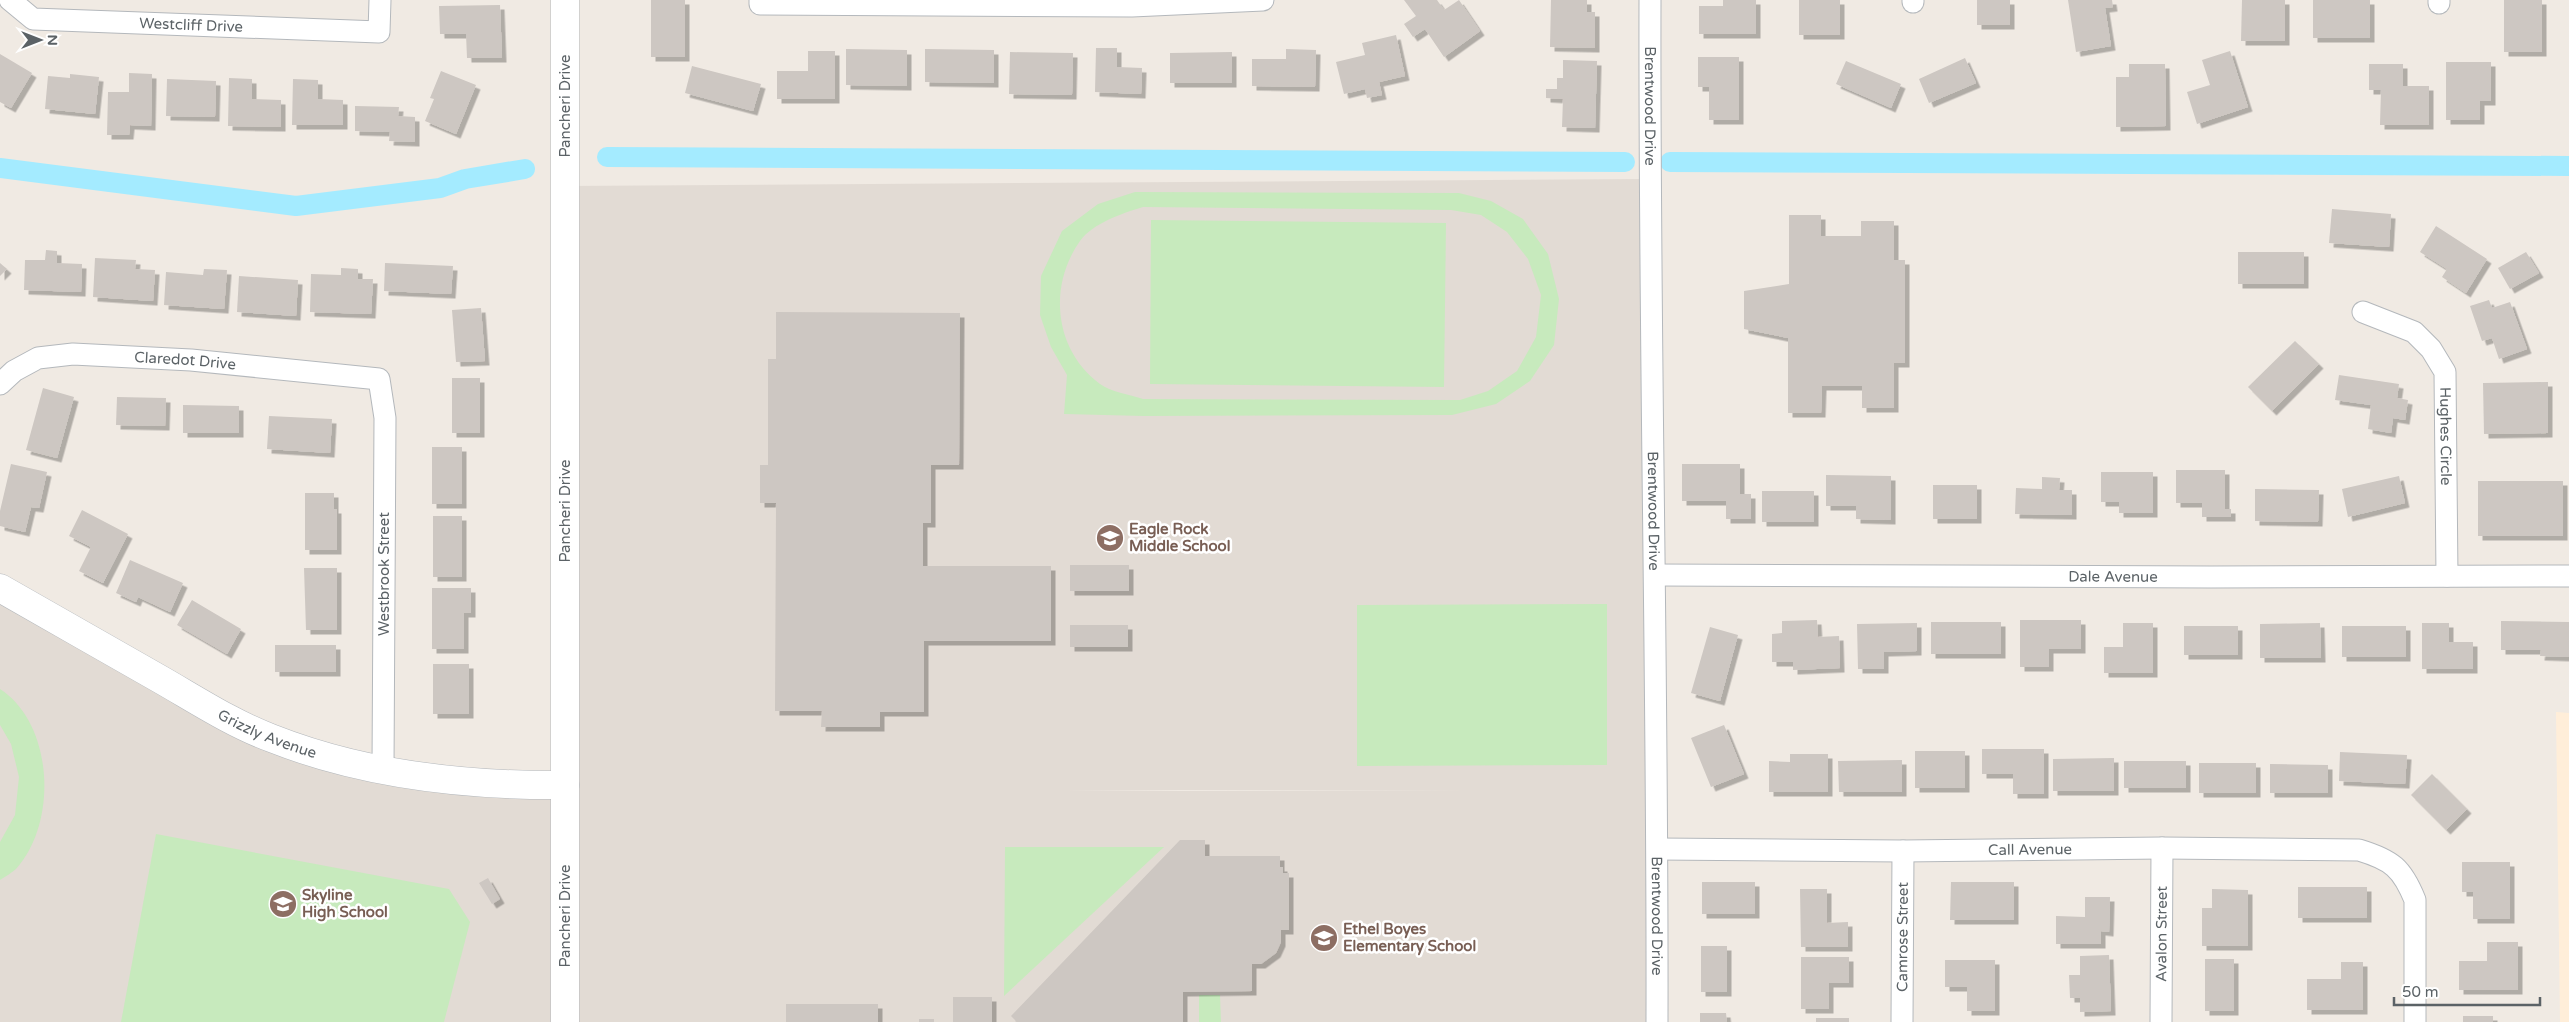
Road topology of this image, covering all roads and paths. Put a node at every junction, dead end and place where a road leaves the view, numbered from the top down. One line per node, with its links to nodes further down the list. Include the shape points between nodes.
1 (10, 0): 2 (street, Westcliff Drive, via 32,19 380,32)
2 (380, 0)
3 (565, 0): 15 (street, Pancheri Drive)
4 (760, 0): 5 (street, via 760,4 1132,6)
5 (1263, 0)
6 (1650, 0): 10 (street, Brentwood Drive)
7 (2363, 312): 11 (street, Hughes Circle, via 2414,332 2445,372)
8 (379, 379): 9 (street, Claredot Drive, via 191,360 73,354 38,358 14,371); 14 (street, Westbrook Street, via 385,418)
9 (0, 384)
10 (1655, 575): 11 (street, Dale Avenue); 17 (street, Brentwood Drive)
11 (2447, 576): 12 (street, Dale Avenue)
12 (2569, 576)
13 (0, 588): 14 (street, Grizzly Avenue, via 228,718 271,738)
14 (383, 770): 15 (street, Grizzly Avenue, via 520,785)
15 (565, 785): 19 (street, Pancheri Drive)
16 (2162, 848): 18 (street, Call Avenue); 22 (street, Avalon Street); 23 (street, Call Avenue, via 2359,850 2385,858 2408,882 2415,900)
17 (1658, 850): 18 (street, Call Avenue); 20 (street, Brentwood Drive)
18 (1902, 851): 21 (street, Camrose Street)
19 (565, 1022)
20 (1657, 1022)
21 (1902, 1022)
22 (2161, 1022)
23 (2415, 1022)

